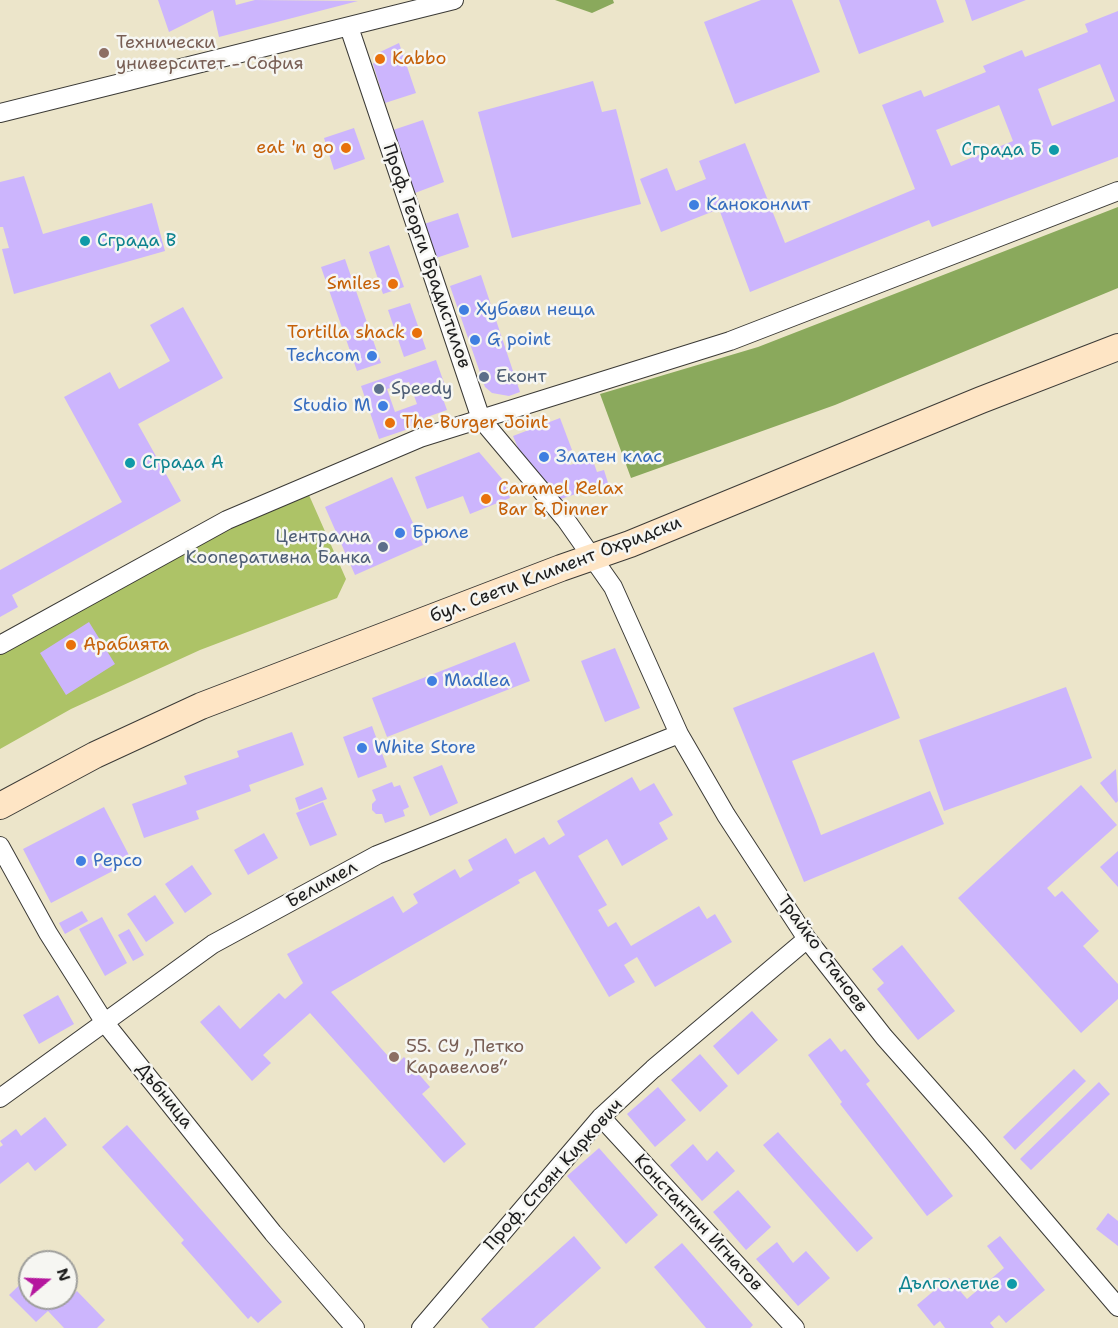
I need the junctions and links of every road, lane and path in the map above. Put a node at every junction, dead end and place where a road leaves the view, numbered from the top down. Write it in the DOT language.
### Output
graph roads {
  1 [pos="454,0"];
  2 [pos="349,27"];
  3 [pos="0,113"];
  4 [pos="1118,191"];
  5 [pos="1118,347"];
  6 [pos="481,419"];
  7 [pos="592,557"];
  8 [pos="0,645"];
  9 [pos="679,734"];
  10 [pos="0,806"];
  11 [pos="0,846"];
  12 [pos="807,939"];
  13 [pos="105,1023"];
  14 [pos="0,1098"];
  15 [pos="600,1117"];
  16 [pos="1118,1307"];
  17 [pos="355,1328"];
  18 [pos="421,1328"];
  19 [pos="795,1328"];
  1 -- 2 [label="street"];
  2 -- 3 [label="street"];
  2 -- 6 [label="street, Проф. Георги Брадистилов"];
  4 -- 6 [label="street"];
  5 -- 7 [label="main road, бул. Свети Климент Охридски"];
  6 -- 7 [label="street, Проф. Георги Брадистилов"];
  6 -- 8 [label="street"];
  7 -- 9 [label="street, Трайко Станоев"];
  7 -- 10 [label="main road, бул. Свети Климент Охридски"];
  9 -- 12 [label="street, Трайко Станоев"];
  9 -- 13 [label="street, Белимел"];
  11 -- 13 [label="street, Дъбница"];
  12 -- 15 [label="street, Проф. Стоян Киркович"];
  12 -- 16 [label="street, Трайко Станоев"];
  13 -- 14 [label="street, Белимел"];
  13 -- 17 [label="street, Дъбница"];
  15 -- 18 [label="street, Проф. Стоян Киркович"];
  15 -- 19 [label="street, Константин Игнатов"];
}
